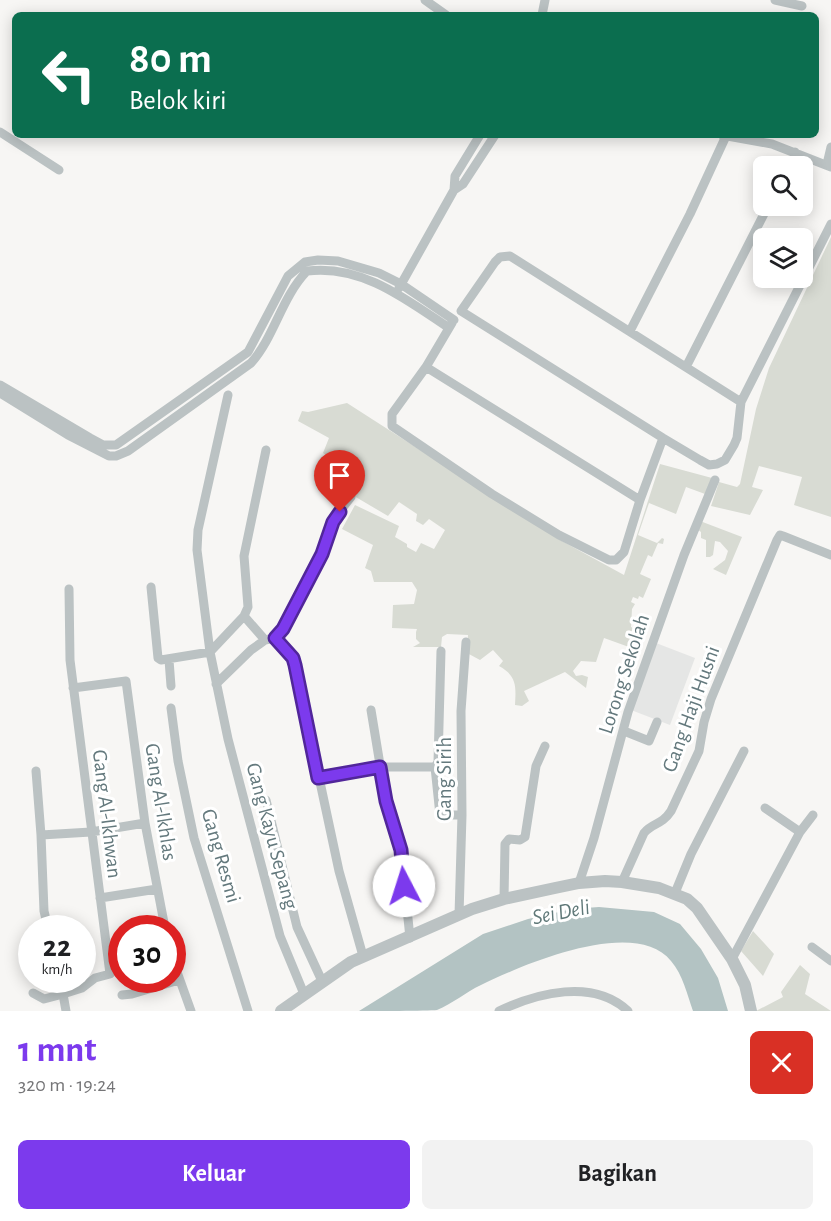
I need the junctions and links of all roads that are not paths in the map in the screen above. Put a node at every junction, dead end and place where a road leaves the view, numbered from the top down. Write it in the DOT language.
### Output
graph roads {
  1 [pos="424,0"];
  2 [pos="776,0"];
  3 [pos="802,7"];
  4 [pos="442,12"];
  5 [pos="0,132"];
  6 [pos="478,138"];
  7 [pos="493,138"];
  8 [pos="723,138"];
  9 [pos="753,138"];
  10 [pos="773,140"];
  11 [pos="831,147"];
  12 [pos="795,152"];
  13 [pos="793,156"];
  14 [pos="829,165"];
  15 [pos="59,170"];
  16 [pos="454,190"];
  17 [pos="763,216"];
  18 [pos="831,224"];
  19 [pos="318,265"];
  20 [pos="398,288"];
  21 [pos="461,311"];
  22 [pos="452,324"];
  23 [pos="630,331"];
  24 [pos="244,355"];
  25 [pos="251,363"];
  26 [pos="426,367"];
  27 [pos="686,367"];
  28 [pos="2,390"];
  29 [pos="228,395"];
  30 [pos="22,402"];
  31 [pos="741,402"];
  32 [pos="663,438"];
  33 [pos="266,450"];
  34 [pos="715,480"];
  35 [pos="351,498"];
  36 [pos="640,500"];
  37 [pos="831,555"];
  38 [pos="151,587"];
  39 [pos="69,589"];
  40 [pos="244,616"];
  41 [pos="270,639"];
  42 [pos="466,642"];
  43 [pos="210,651"];
  44 [pos="441,651"];
  45 [pos="170,660"];
  46 [pos="216,684"];
  47 [pos="171,686"];
  48 [pos="73,688"];
  49 [pos="171,708"];
  50 [pos="371,710"];
  51 [pos="657,722"];
  52 [pos="624,731"];
  53 [pos="545,746"];
  54 [pos="744,750"];
  55 [pos="435,766"];
  56 [pos="380,767"];
  57 [pos="36,771"];
  58 [pos="318,778"];
  59 [pos="266,800"];
  60 [pos="765,808"];
  61 [pos="813,814"];
  62 [pos="462,815"];
  63 [pos="144,823"];
  64 [pos="91,832"];
  65 [pos="800,832"];
  66 [pos="42,835"];
  67 [pos="622,882"];
  68 [pos="579,883"];
  69 [pos="157,889"];
  70 [pos="675,893"];
  71 [pos="100,898"];
  72 [pos="504,899"];
  73 [pos="45,915"];
  74 [pos="162,915"];
  75 [pos="459,915"];
  76 [pos="410,938"];
  77 [pos="812,947"];
  78 [pos="363,956"];
  79 [pos="732,959"];
  80 [pos="831,961"];
  81 [pos="322,981"];
  82 [pos="33,993"];
  83 [pos="135,993"];
  84 [pos="184,993"];
  85 [pos="63,994"];
  86 [pos="304,994"];
  87 [pos="122,995"];
  88 [pos="66,1011"];
  89 [pos="191,1011"];
  90 [pos="248,1011"];
  91 [pos="281,1011"];
  92 [pos="499,1011"];
  93 [pos="628,1011"];
  94 [pos="752,1011"];
  1 -- 4 [label="street"];
  2 -- 3 [label="street"];
  5 -- 15 [label="street"];
  6 -- 16 [label="street"];
  7 -- 16 [label="street"];
  8 -- 23 [label="street"];
  9 -- 10 [label="street"];
  10 -- 12 [label="street"];
  11 -- 14 [label="street"];
  12 -- 13 [label="street"];
  12 -- 14 [label="street"];
  16 -- 20 [label="street"];
  17 -- 27 [label="street"];
  18 -- 31 [label="street"];
  19 -- 20 [label="street"];
  19 -- 24 [label="street"];
  19 -- 25 [label="street"];
  20 -- 22 [label="street"];
  21 -- 22 [label="street"];
  21 -- 23 [label="street"];
  21 -- 32 [label="street"];
  22 -- 26 [label="street"];
  23 -- 27 [label="street"];
  24 -- 25 [label="street"];
  24 -- 30 [label="street"];
  25 -- 30 [label="street"];
  26 -- 36 [label="street"];
  26 -- 36 [label="street"];
  27 -- 31 [label="street"];
  28 -- 30 [label="street"];
  29 -- 43 [label="street, Gang Kayu Sepang"];
  31 -- 32 [label="street"];
  32 -- 36 [label="street"];
  33 -- 40 [label="street"];
  34 -- 52 [label="street, Lorong Sekolah"];
  35 -- 41 [label="street"];
  37 -- 67 [label="street, Gang Haji Husni"];
  38 -- 45 [label="street"];
  39 -- 48 [label="street, Gang Al-Ikhwan"];
  40 -- 41 [label="street"];
  40 -- 43 [label="street"];
  41 -- 46 [label="street"];
  41 -- 58 [label="street"];
  42 -- 62 [label="street, Gang Sirih"];
  43 -- 45 [label="street"];
  43 -- 46 [label="street, Gang Kayu Sepang"];
  44 -- 55 [label="street"];
  45 -- 47 [label="street"];
  46 -- 86 [label="street, Gang Kayu Sepang"];
  48 -- 63 [label="street, Gang Al-Ikhlas"];
  48 -- 64 [label="street, Gang Al-Ikhwan"];
  49 -- 90 [label="street, Gang Resmi"];
  50 -- 56 [label="street"];
  51 -- 52 [label="street"];
  52 -- 68 [label="street, Lorong Sekolah"];
  53 -- 72 [label="street"];
  54 -- 70 [label="street"];
  55 -- 56 [label="street"];
  55 -- 62 [label="street"];
  56 -- 58 [label="street"];
  56 -- 76 [label="street"];
  57 -- 66 [label="street"];
  58 -- 78 [label="street"];
  59 -- 81 [label="street"];
  60 -- 65 [label="street"];
  61 -- 65 [label="street"];
  62 -- 75 [label="street, Gang Sirih"];
  63 -- 64 [label="street"];
  63 -- 69 [label="street, Gang Al-Ikhlas"];
  64 -- 66 [label="street"];
  64 -- 71 [label="street, Gang Al-Ikhwan"];
  65 -- 79 [label="street"];
  66 -- 73 [label="street"];
  67 -- 68 [label="street"];
  67 -- 70 [label="street"];
  68 -- 72 [label="street"];
  69 -- 71 [label="street"];
  69 -- 74 [label="street, Gang Al-Ikhlas"];
  70 -- 79 [label="street"];
  71 -- 85 [label="street, Gang Al-Ikhwan"];
  72 -- 75 [label="street"];
  75 -- 76 [label="street"];
  76 -- 78 [label="street"];
  77 -- 80 [label="street"];
  78 -- 81 [label="street"];
  79 -- 94 [label="street"];
  81 -- 86 [label="street"];
  82 -- 85 [label="street"];
  83 -- 87 [label="street"];
  84 -- 89 [label="street"];
  85 -- 88 [label="street"];
  86 -- 91 [label="street"];
  92 -- 93 [label="street"];
}
